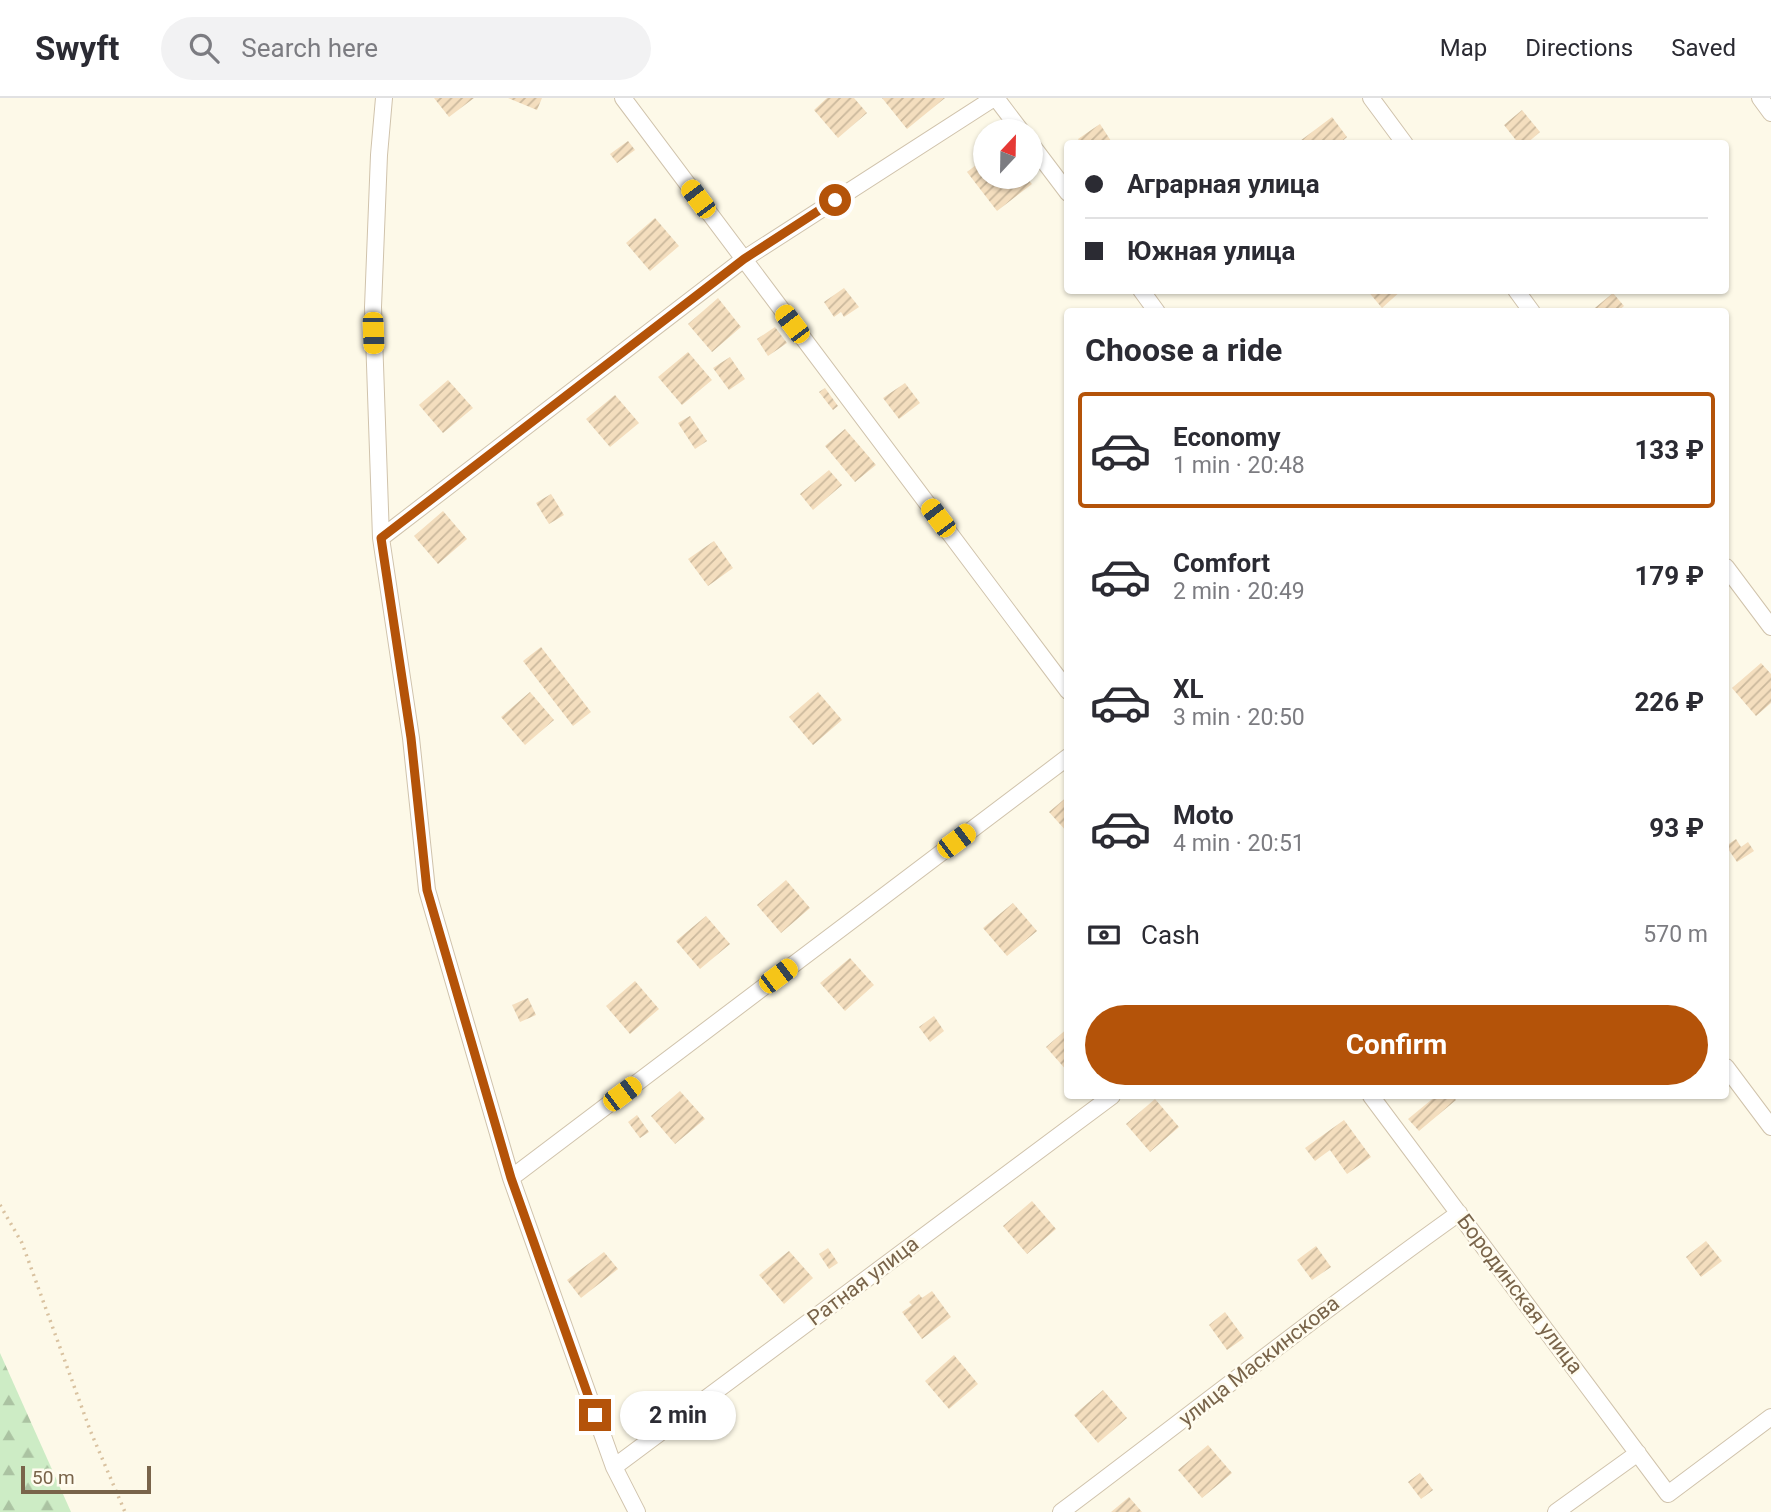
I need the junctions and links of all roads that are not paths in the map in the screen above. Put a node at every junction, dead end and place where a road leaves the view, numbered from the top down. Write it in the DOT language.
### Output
graph roads {
  1 [pos="384,98"];
  2 [pos="623,98"];
  3 [pos="995,98"];
  4 [pos="1371,98"];
  5 [pos="1760,98"];
  6 [pos="1771,113"];
  7 [pos="1012,119"];
  8 [pos="1402,140"];
  9 [pos="1043,160"];
  10 [pos="1064,188"];
  11 [pos="744,259"];
  12 [pos="381,538"];
  13 [pos="1729,571"];
  14 [pos="1771,627"];
  15 [pos="1064,686"];
  16 [pos="1064,760"];
  17 [pos="1729,1071"];
  18 [pos="1108,1099"];
  19 [pos="1373,1099"];
  20 [pos="1771,1127"];
  21 [pos="511,1178"];
  22 [pos="1459,1213"];
  23 [pos="1771,1417"];
  24 [pos="1638,1453"];
  25 [pos="614,1467"];
  26 [pos="637,1512"];
  27 [pos="1060,1512"];
  28 [pos="1556,1512"];
  1 -- 12 [label="street"];
  2 -- 11 [label="street"];
  3 -- 7 [label="street"];
  3 -- 11 [label="street"];
  4 -- 8 [label="street"];
  5 -- 6 [label="street"];
  9 -- 10 [label="street"];
  11 -- 12 [label="street"];
  11 -- 15 [label="street"];
  12 -- 21 [label="street"];
  13 -- 14 [label="street"];
  16 -- 21 [label="street"];
  17 -- 20 [label="street"];
  18 -- 25 [label="street, Ратная улица"];
  19 -- 22 [label="street, Бородинская улица"];
  21 -- 25 [label="street"];
  22 -- 24 [label="street, Бородинская улица"];
  22 -- 27 [label="street, улица Маскинскова"];
  23 -- 24 [label="street, Бородинская улица"];
  24 -- 28 [label="street"];
  25 -- 26 [label="street"];
}
